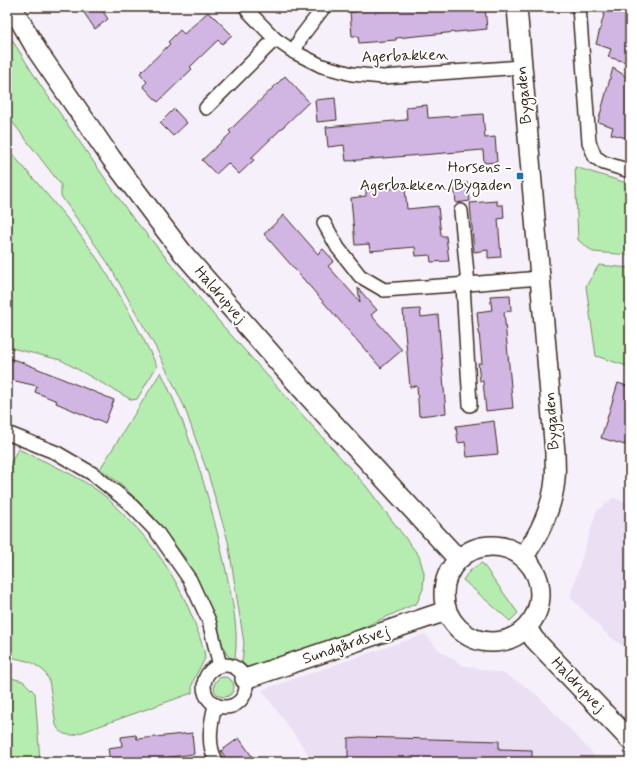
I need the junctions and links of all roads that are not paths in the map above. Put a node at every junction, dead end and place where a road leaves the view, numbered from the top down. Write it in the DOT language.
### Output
graph roads {
  1 [pos="12,7"];
  2 [pos="246,7"];
  3 [pos="324,7"];
  4 [pos="517,7"];
  5 [pos="579,7"];
  6 [pos="275,39"];
  7 [pos="294,52"];
  8 [pos="522,67"];
  9 [pos="206,108"];
  10 [pos="630,171"];
  11 [pos="461,210"];
  12 [pos="324,223"];
  13 [pos="540,278"];
  14 [pos="466,285"];
  15 [pos="470,405"];
  16 [pos="7,433"];
  17 [pos="523,557"];
  18 [pos="458,559"];
  19 [pos="446,611"];
  20 [pos="527,628"];
  21 [pos="220,666"];
  22 [pos="245,679"];
  23 [pos="215,705"];
  24 [pos="630,740"];
  25 [pos="215,761"];
  1 -- 18 [label="main road, Haldrupvej"];
  2 -- 6 [label="street, Agerbakken"];
  3 -- 7 [label="street"];
  4 -- 8 [label="main road, Bygaden"];
  5 -- 10 [label="street"];
  6 -- 7 [label="street, Agerbakken"];
  6 -- 9 [label="street"];
  7 -- 8 [label="street, Agerbakken"];
  8 -- 13 [label="main road, Bygaden"];
  11 -- 14 [label="street"];
  12 -- 14 [label="street"];
  13 -- 14 [label="street"];
  13 -- 17 [label="main road, Bygaden"];
  14 -- 15 [label="street"];
  16 -- 21 [label="street"];
  17 -- 18 [label="main road"];
  17 -- 20 [label="main road"];
  18 -- 19 [label="main road"];
  19 -- 20 [label="main road"];
  19 -- 22 [label="main road, Sundgårdsvej"];
  20 -- 24 [label="main road, Haldrupvej"];
  21 -- 22 [label="street"];
  21 -- 23 [label="street"];
  22 -- 23 [label="street"];
  23 -- 25 [label="street"];
}
